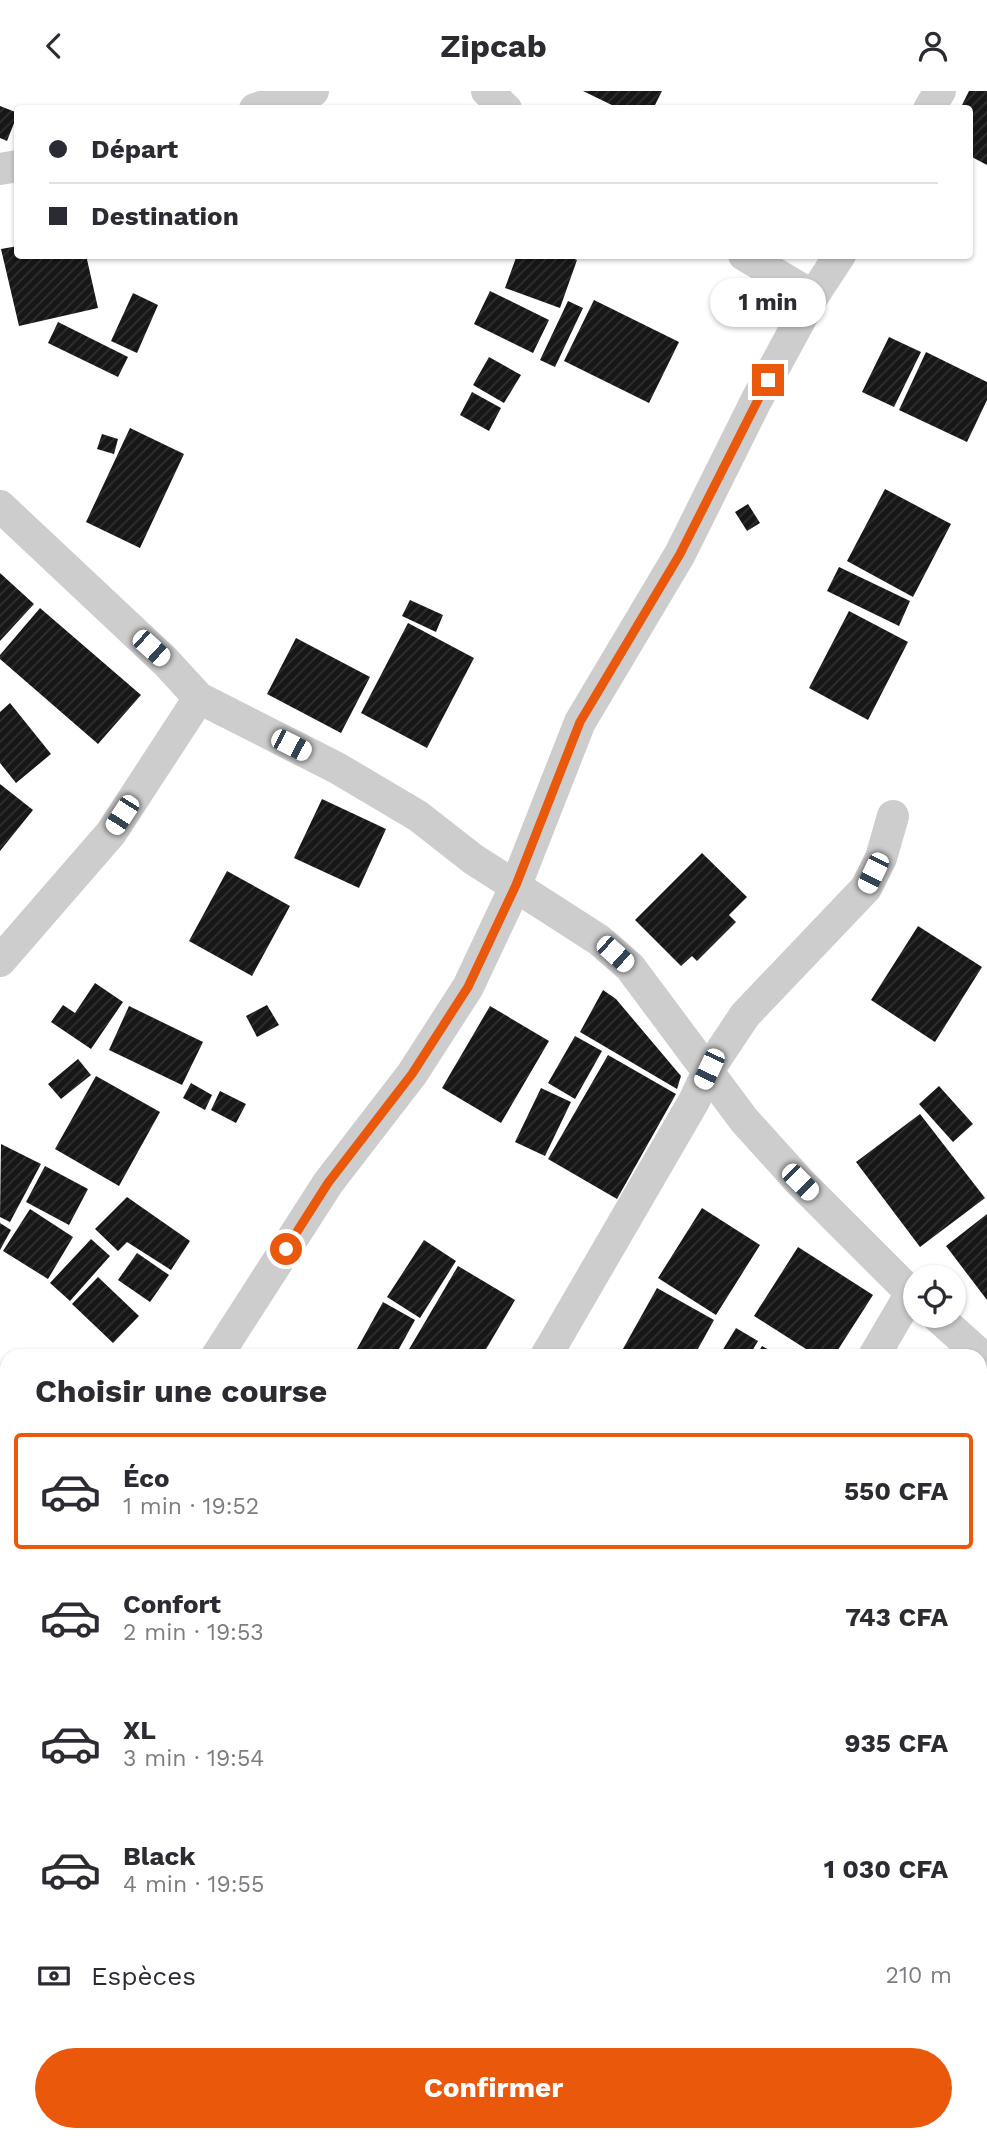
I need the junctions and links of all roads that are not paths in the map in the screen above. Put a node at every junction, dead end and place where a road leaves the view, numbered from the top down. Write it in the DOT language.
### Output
graph roads {
  1 [pos="313,91"];
  2 [pos="487,91"];
  3 [pos="268,105"];
  4 [pos="502,105"];
  5 [pos="751,259"];
  6 [pos="837,259"];
  7 [pos="813,296"];
  8 [pos="0,506"];
  9 [pos="199,698"];
  10 [pos="893,816"];
  11 [pos="516,885"];
  12 [pos="0,961"];
  13 [pos="709,1069"];
  14 [pos="903,1285"];
  15 [pos="903,1311"];
  16 [pos="950,1328"];
  17 [pos="221,1349"];
  18 [pos="550,1349"];
  19 [pos="878,1349"];
  20 [pos="974,1349"];
  1 -- 3 [label="street"];
  2 -- 4 [label="street"];
  5 -- 7 [label="street"];
  6 -- 7 [label="street"];
  7 -- 11 [label="street"];
  8 -- 9 [label="street"];
  9 -- 11 [label="street"];
  9 -- 12 [label="street"];
  10 -- 13 [label="street"];
  11 -- 13 [label="street"];
  11 -- 17 [label="street"];
  13 -- 14 [label="street"];
  13 -- 18 [label="street"];
  15 -- 19 [label="street"];
  16 -- 20 [label="street"];
}
